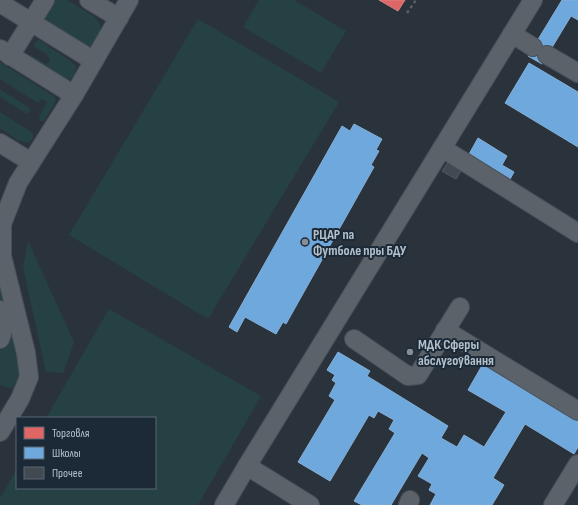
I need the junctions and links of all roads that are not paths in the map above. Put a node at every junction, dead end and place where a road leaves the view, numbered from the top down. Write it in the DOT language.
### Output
graph roads {
  1 [pos="46,0"];
  2 [pos="89,0"];
  3 [pos="129,0"];
  4 [pos="533,0"];
  5 [pos="0,3"];
  6 [pos="119,18"];
  7 [pos="32,22"];
  8 [pos="512,34"];
  9 [pos="5,53"];
  10 [pos="94,61"];
  11 [pos="578,73"];
  12 [pos="74,95"];
  13 [pos="0,143"];
  14 [pos="442,148"];
  15 [pos="31,162"];
  16 [pos="578,233"];
  17 [pos="4,279"];
  18 [pos="460,307"];
  19 [pos="0,310"];
  20 [pos="445,330"];
  21 [pos="0,338"];
  22 [pos="354,340"];
  23 [pos="578,411"];
  24 [pos="0,432"];
  25 [pos="578,464"];
  26 [pos="247,466"];
  27 [pos="224,505"];
  28 [pos="310,505"];
  29 [pos="553,505"];
  1 -- 7 [label="lane"];
  2 -- 6 [label="lane"];
  3 -- 6 [label="lane"];
  4 -- 8 [label="lane"];
  5 -- 7 [label="lane"];
  6 -- 10 [label="lane"];
  7 -- 9 [label="lane"];
  7 -- 10 [label="lane"];
  8 -- 11 [label="lane"];
  8 -- 14 [label="lane"];
  9 -- 12 [label="lane"];
  10 -- 12 [label="lane"];
  12 -- 15 [label="lane"];
  13 -- 15 [label="lane"];
  14 -- 16 [label="lane"];
  14 -- 26 [label="lane"];
  15 -- 17 [label="lane"];
  17 -- 24 [label="lane"];
  18 -- 20 [label="lane"];
  19 -- 21 [label="lane"];
  20 -- 22 [label="lane"];
  20 -- 23 [label="lane"];
  25 -- 29 [label="lane"];
  26 -- 27 [label="lane"];
  26 -- 28 [label="lane"];
}
